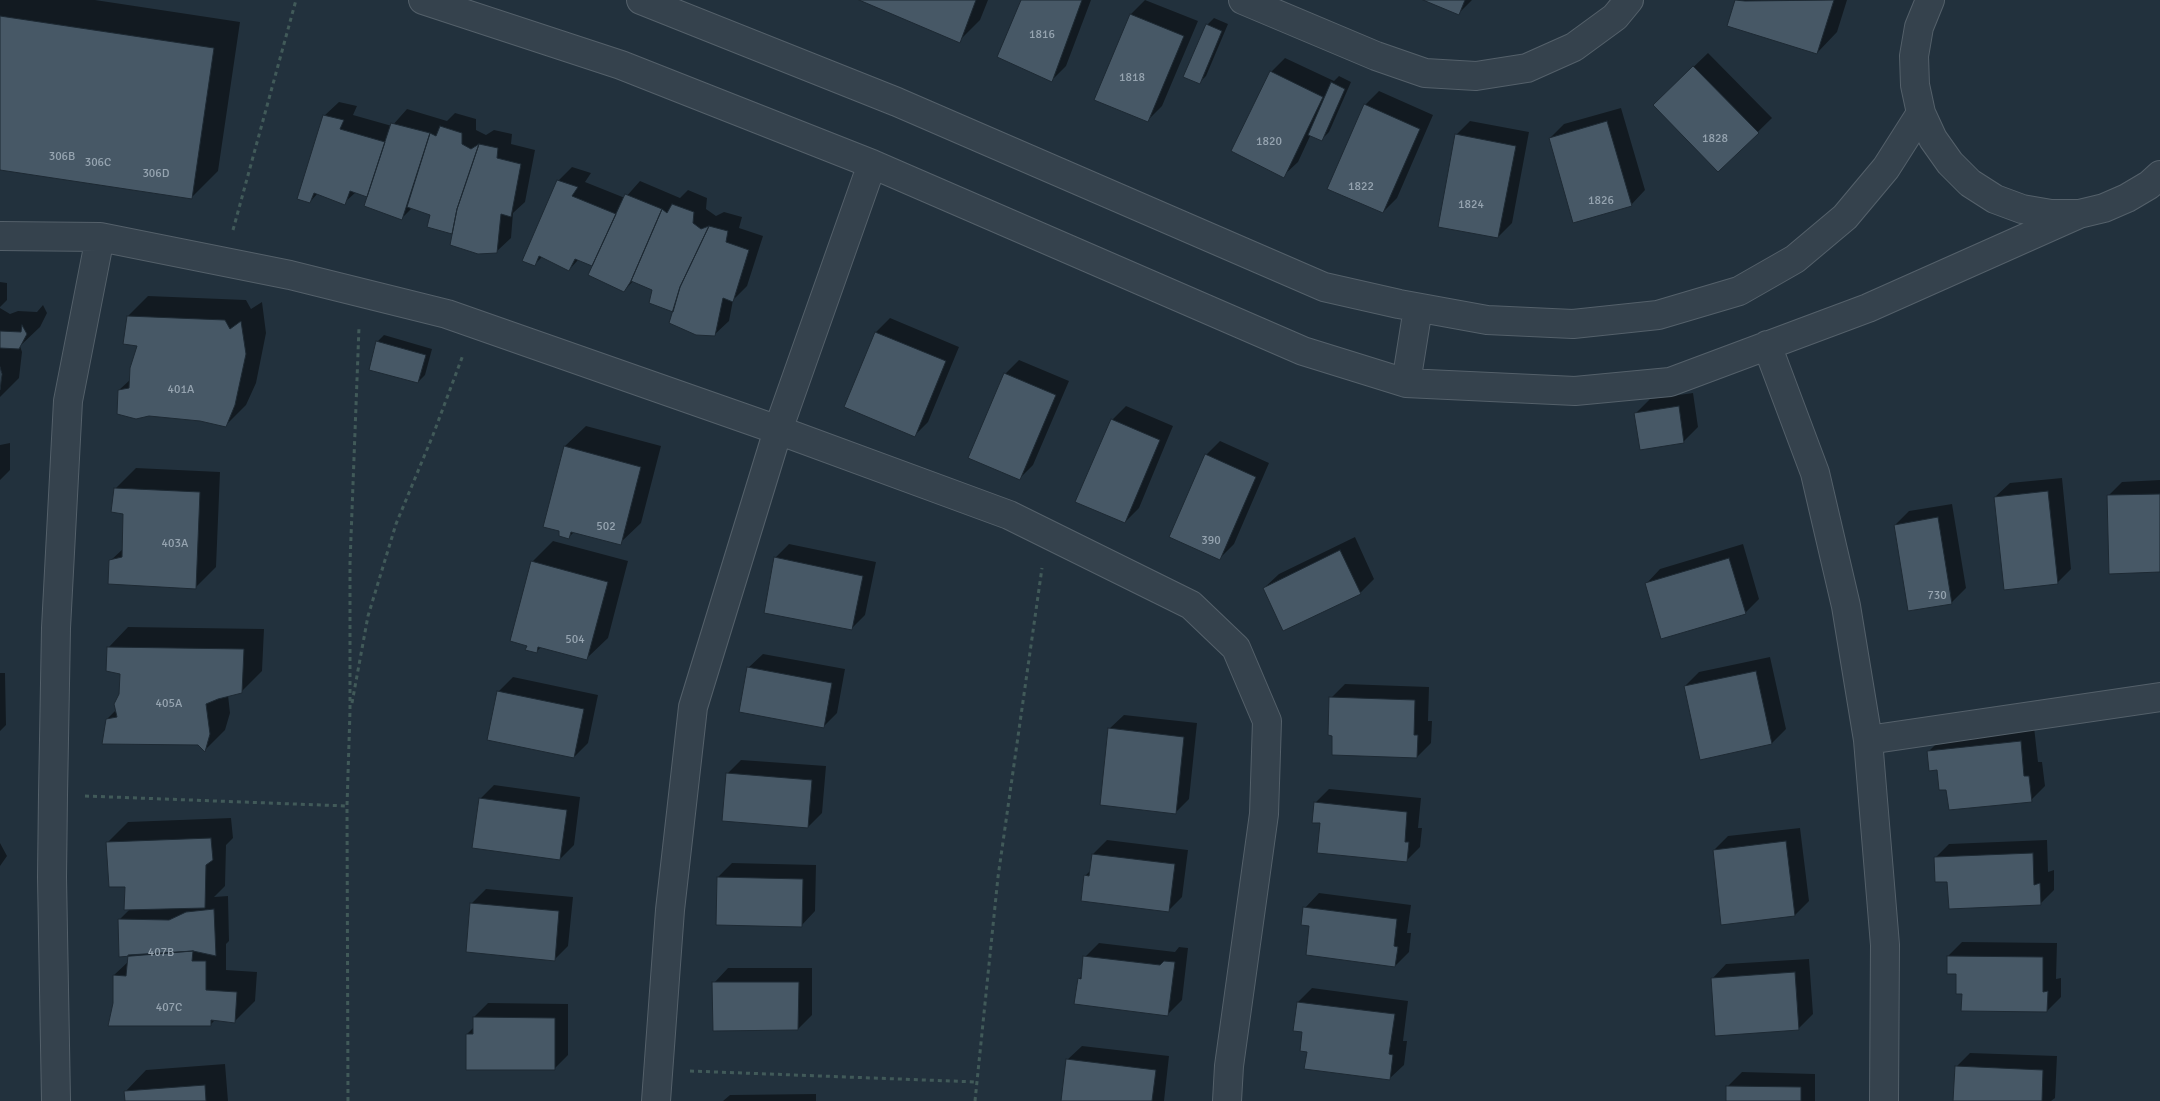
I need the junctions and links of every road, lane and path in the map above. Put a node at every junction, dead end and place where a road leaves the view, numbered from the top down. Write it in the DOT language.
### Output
graph roads {
  1 [pos="296,0"];
  2 [pos="423,0"];
  3 [pos="641,0"];
  4 [pos="1242,0"];
  5 [pos="1629,0"];
  6 [pos="1930,0"];
  7 [pos="462,6"];
  8 [pos="1921,113"];
  9 [pos="872,164"];
  10 [pos="2160,175"];
  11 [pos="2127,198"];
  12 [pos="2160,200"];
  13 [pos="2080,214"];
  14 [pos="0,236"];
  15 [pos="100,237"];
  16 [pos="224,262"];
  17 [pos="360,292"];
  18 [pos="1418,308"];
  19 [pos="474,323"];
  20 [pos="1766,345"];
  21 [pos="1406,383"];
  22 [pos="778,430"];
  23 [pos="1047,534"];
  24 [pos="2160,697"];
  25 [pos="350,711"];
  26 [pos="1868,740"];
  27 [pos="53,795"];
  28 [pos="347,806"];
  29 [pos="658,1070"];
  30 [pos="977,1082"];
  31 [pos="56,1101"];
  32 [pos="348,1101"];
  33 [pos="656,1101"];
  34 [pos="975,1101"];
  35 [pos="1227,1101"];
  36 [pos="1884,1101"];
  1 -- 16 [label="path"];
  2 -- 7 [label="street"];
  3 -- 18 [label="street"];
  4 -- 5 [label="street"];
  6 -- 8 [label="street"];
  7 -- 9 [label="street"];
  8 -- 13 [label="street"];
  8 -- 18 [label="street"];
  9 -- 21 [label="street"];
  9 -- 22 [label="street"];
  10 -- 11 [label="street"];
  11 -- 12 [label="street"];
  11 -- 13 [label="street"];
  13 -- 20 [label="street"];
  14 -- 15 [label="street"];
  15 -- 16 [label="street"];
  15 -- 27 [label="street"];
  16 -- 17 [label="street"];
  17 -- 19 [label="street"];
  17 -- 25 [label="path"];
  18 -- 21 [label="street"];
  19 -- 22 [label="street"];
  19 -- 25 [label="path"];
  20 -- 21 [label="street"];
  20 -- 26 [label="street"];
  22 -- 23 [label="street"];
  22 -- 29 [label="street"];
  23 -- 30 [label="path"];
  23 -- 35 [label="street"];
  24 -- 26 [label="street"];
  25 -- 28 [label="path"];
  26 -- 36 [label="street"];
  27 -- 28 [label="path"];
  27 -- 31 [label="street"];
  28 -- 32 [label="path"];
  29 -- 30 [label="path"];
  29 -- 33 [label="street"];
  30 -- 34 [label="path"];
}
